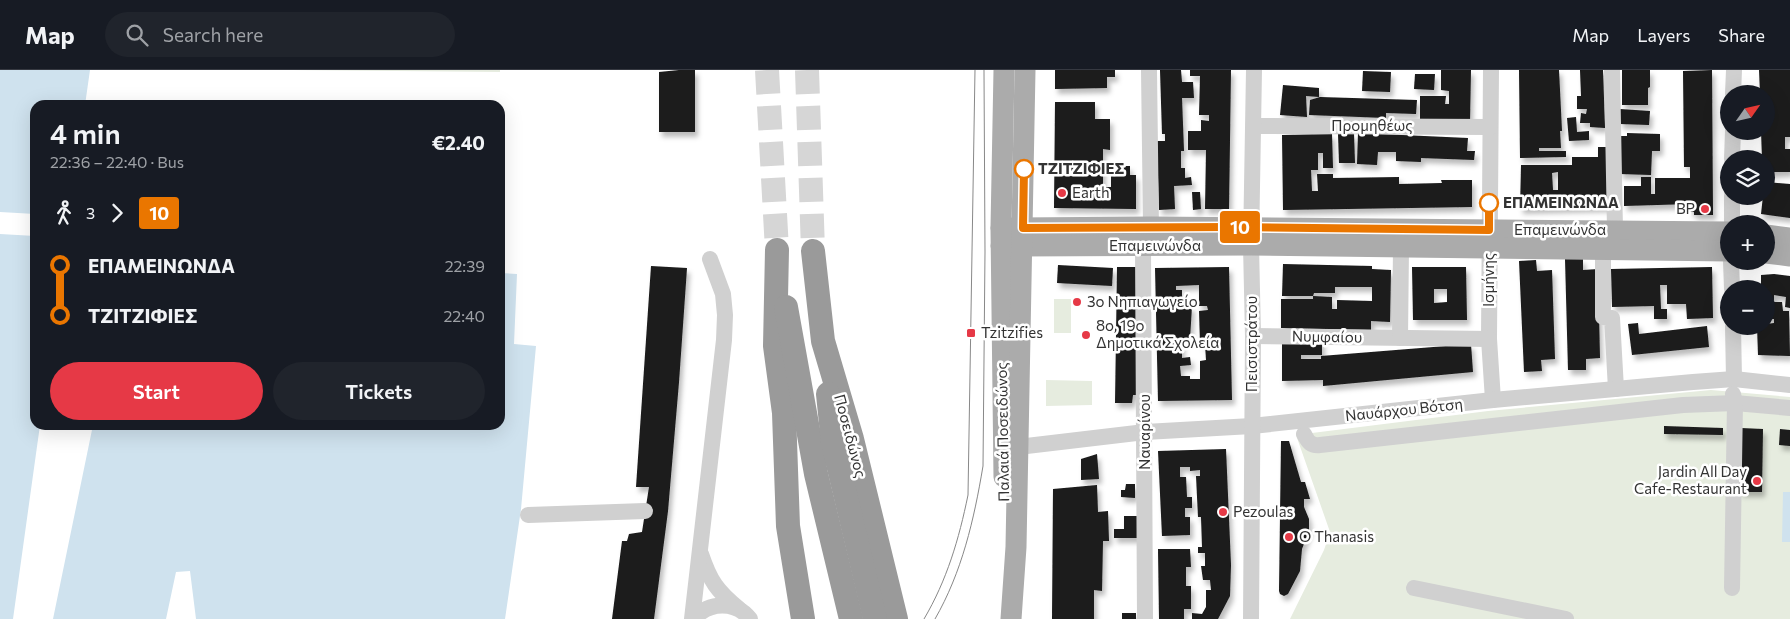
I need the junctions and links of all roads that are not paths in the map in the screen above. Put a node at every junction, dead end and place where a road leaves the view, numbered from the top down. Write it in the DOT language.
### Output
graph roads {
  1 [pos="1150,70"];
  2 [pos="1254,70"];
  3 [pos="1491,70"];
  4 [pos="1612,70"];
  5 [pos="1734,70"];
  6 [pos="1004,75"];
  7 [pos="1025,75"];
  8 [pos="1733,85"];
  9 [pos="1254,126"];
  10 [pos="1490,127"];
  11 [pos="1615,230"];
  12 [pos="1720,232"];
  13 [pos="1147,236"];
  14 [pos="1251,236"];
  15 [pos="1775,236"];
  16 [pos="1001,237"];
  17 [pos="1022,237"];
  18 [pos="1790,238"];
  19 [pos="1489,240"];
  20 [pos="1401,248"];
  21 [pos="1603,249"];
  22 [pos="813,251"];
  23 [pos="1720,251"];
  24 [pos="1775,254"];
  25 [pos="1790,256"];
  26 [pos="710,259"];
  27 [pos="1733,335"];
  28 [pos="1253,336"];
  29 [pos="1400,338"];
  30 [pos="1489,339"];
  31 [pos="823,341"];
  32 [pos="1790,385"];
  33 [pos="1616,389"];
  34 [pos="1733,391"];
  35 [pos="1493,400"];
  36 [pos="1790,408"];
  37 [pos="784,413"];
  38 [pos="1252,426"];
  39 [pos="1145,432"];
  40 [pos="1304,434"];
  41 [pos="1018,447"];
  42 [pos="645,511"];
  43 [pos="528,515"];
  44 [pos="700,549"];
  45 [pos="1414,588"];
  46 [pos="1732,588"];
  47 [pos="744,614"];
  48 [pos="693,619"];
  49 [pos="803,619"];
  50 [pos="819,619"];
  51 [pos="851,619"];
  52 [pos="875,619"];
  53 [pos="896,619"];
  54 [pos="1001,619"];
  55 [pos="1011,619"];
  56 [pos="1145,619"];
  57 [pos="1251,619"];
  58 [pos="1566,619"];
  1 -- 13 [label="street, Ναυαρίνου"];
  2 -- 9 [label="street, Πεισιστράτου"];
  3 -- 10 [label="street, Ισμήνης"];
  4 -- 11 [label="street"];
  5 -- 8 [label="street"];
  6 -- 7 [label="main road"];
  6 -- 16 [label="main road"];
  7 -- 17 [label="main road"];
  9 -- 10 [label="street, Προμηθέως"];
  9 -- 14 [label="street, Πεισιστράτου"];
  10 -- 19 [label="street, Ισμήνης"];
  11 -- 12 [label="main road, Επαμεινώνδα"];
  11 -- 19 [label="main road, Επαμεινώνδα"];
  13 -- 14 [label="main road, Επαμεινώνδα"];
  13 -- 17 [label="main road, Επαμεινώνδα"];
  13 -- 39 [label="street, Ναυαρίνου"];
  14 -- 19 [label="main road, Επαμεινώνδα"];
  14 -- 20 [label="main road, Επαμεινώνδα"];
  14 -- 28 [label="street, Πεισιστράτου"];
  15 -- 18 [label="main road"];
  16 -- 17 [label="main road, Επαμεινώνδα"];
  16 -- 54 [label="main road, Παλαιά Ποσειδώνος"];
  17 -- 41 [label="main road"];
  19 -- 20 [label="main road, Επαμεινώνδα"];
  19 -- 21 [label="main road, Επαμεινώνδα"];
  19 -- 30 [label="street, Ισμήνης"];
  20 -- 29 [label="street"];
  21 -- 23 [label="main road, Επαμεινώνδα"];
  21 -- 33 [label="street"];
  22 -- 31 [label="highway, Ποσειδώνος"];
  24 -- 25 [label="main road"];
  26 -- 44 [label="street"];
  27 -- 34 [label="street"];
  28 -- 29 [label="street, Νυμφαίου"];
  28 -- 38 [label="street, Πεισιστράτου"];
  29 -- 30 [label="street, Νυμφαίου"];
  30 -- 35 [label="street, Ισμήνης"];
  31 -- 52 [label="highway"];
  31 -- 53 [label="highway, Ποσειδώνος"];
  32 -- 34 [label="street, Ναυάρχου Βότση"];
  33 -- 34 [label="street, Ναυάρχου Βότση"];
  33 -- 35 [label="street, Ναυάρχου Βότση"];
  34 -- 36 [label="street"];
  34 -- 40 [label="street"];
  34 -- 46 [label="street"];
  35 -- 38 [label="street, Ναυάρχου Βότση"];
  37 -- 49 [label="highway"];
  37 -- 50 [label="highway"];
  37 -- 51 [label="highway"];
  38 -- 39 [label="street, Ναυάρχου Βότση"];
  38 -- 57 [label="street, Πεισιστράτου"];
  39 -- 41 [label="street, Ναυάρχου Βότση"];
  39 -- 56 [label="street, Ναυαρίνου"];
  41 -- 55 [label="main road, Παλαιά Ποσειδώνος"];
  42 -- 43 [label="street"];
  44 -- 47 [label="street"];
  44 -- 48 [label="street"];
  45 -- 58 [label="street"];
  47 -- 48 [label="street"];
}
